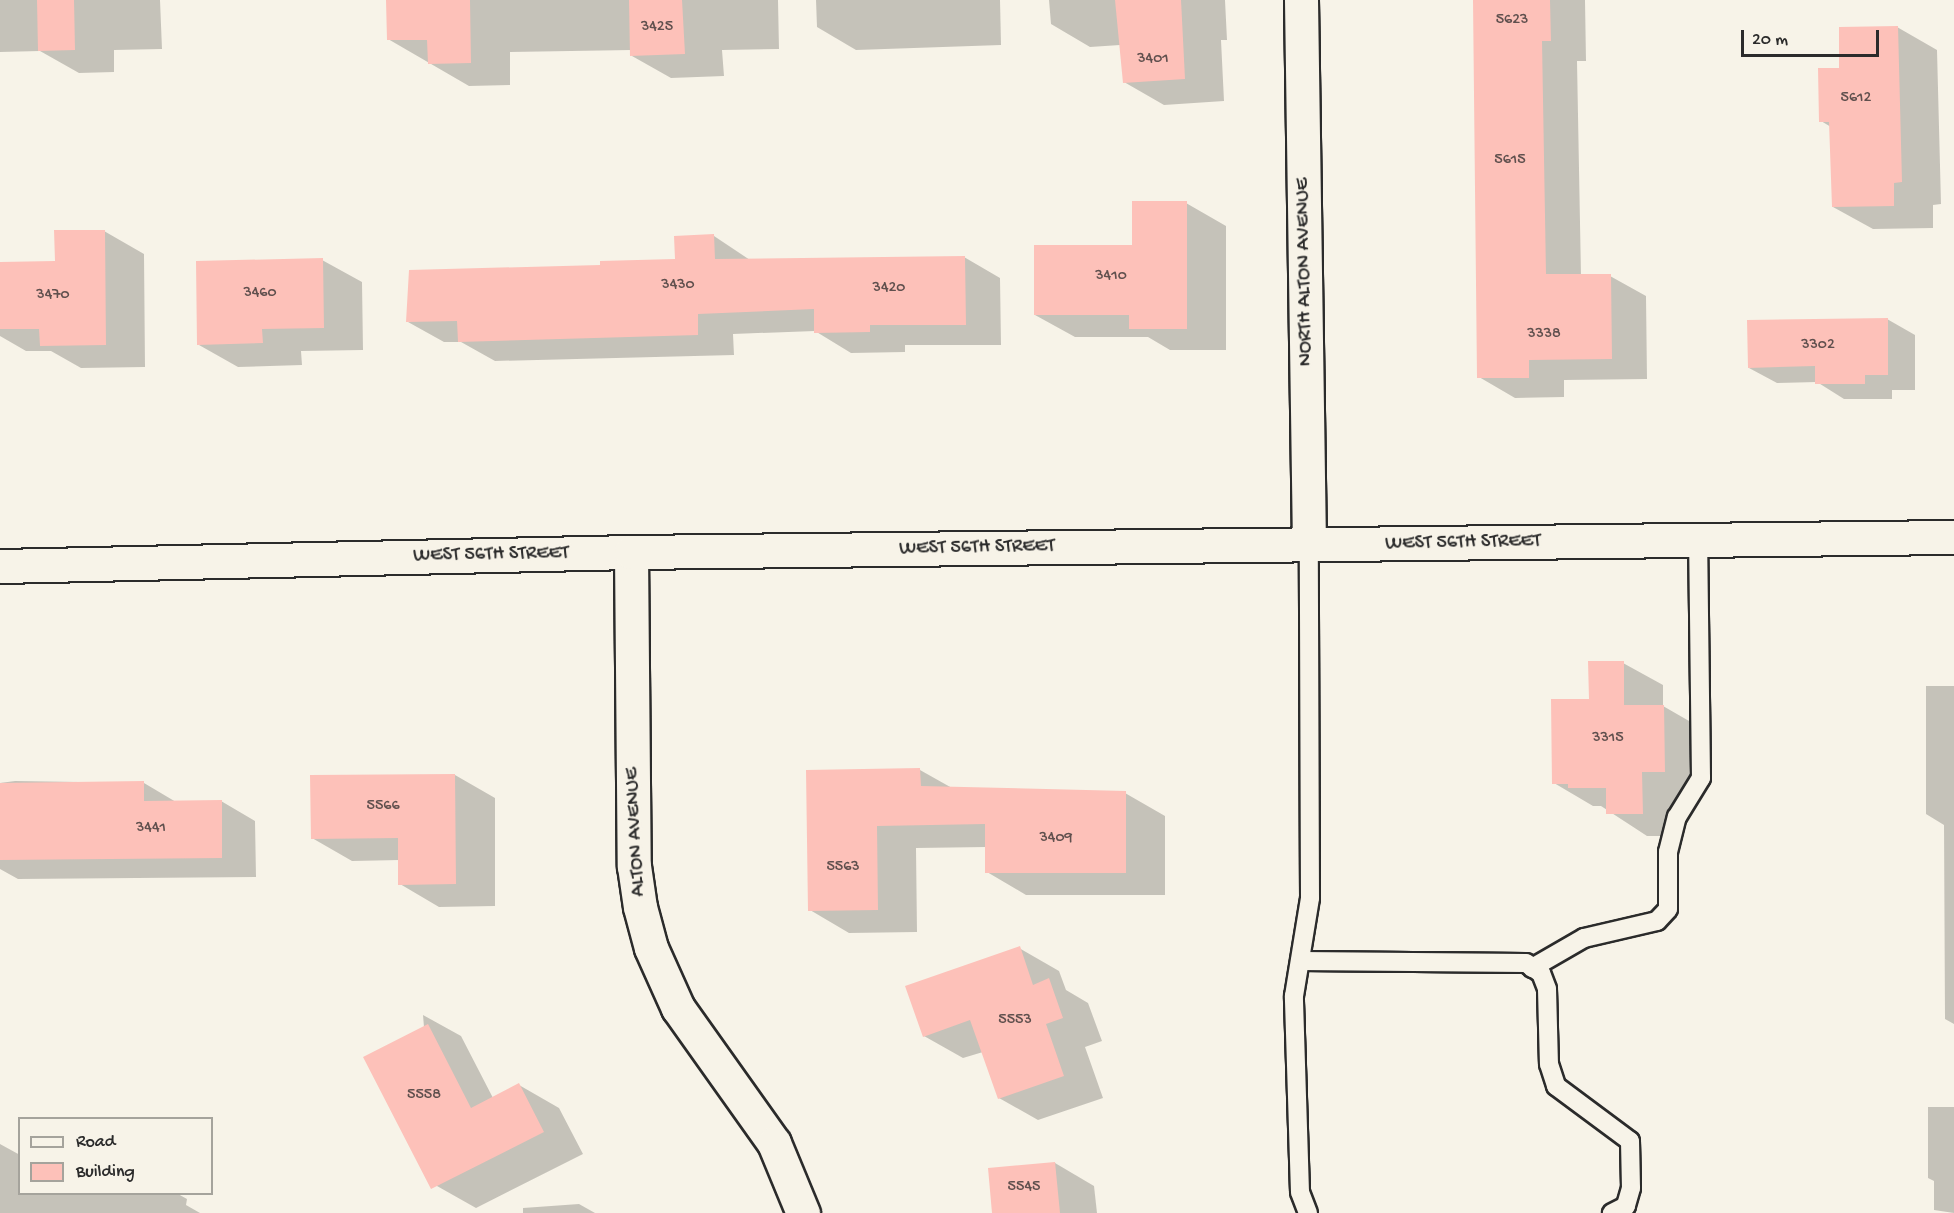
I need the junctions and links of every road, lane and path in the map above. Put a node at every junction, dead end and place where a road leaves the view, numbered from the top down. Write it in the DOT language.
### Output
graph roads {
  1 [pos="1301,0"];
  2 [pos="1954,537"];
  3 [pos="1698,540"];
  4 [pos="1309,545"];
  5 [pos="631,552"];
  6 [pos="0,566"];
  7 [pos="1300,961"];
  8 [pos="1532,968"];
  9 [pos="803,1213"];
  10 [pos="1308,1213"];
  11 [pos="1612,1213"];
  1 -- 4 [label="main road, NORTH ALTON AVENUE"];
  2 -- 3 [label="main road, WEST 56TH STREET"];
  3 -- 4 [label="main road, WEST 56TH STREET"];
  3 -- 8 [label="lane"];
  4 -- 5 [label="main road, WEST 56TH STREET"];
  4 -- 7 [label="lane"];
  5 -- 6 [label="main road, WEST 56TH STREET"];
  5 -- 9 [label="main road, ALTON AVENUE"];
  7 -- 8 [label="lane"];
  7 -- 10 [label="lane"];
  8 -- 11 [label="lane"];
}
